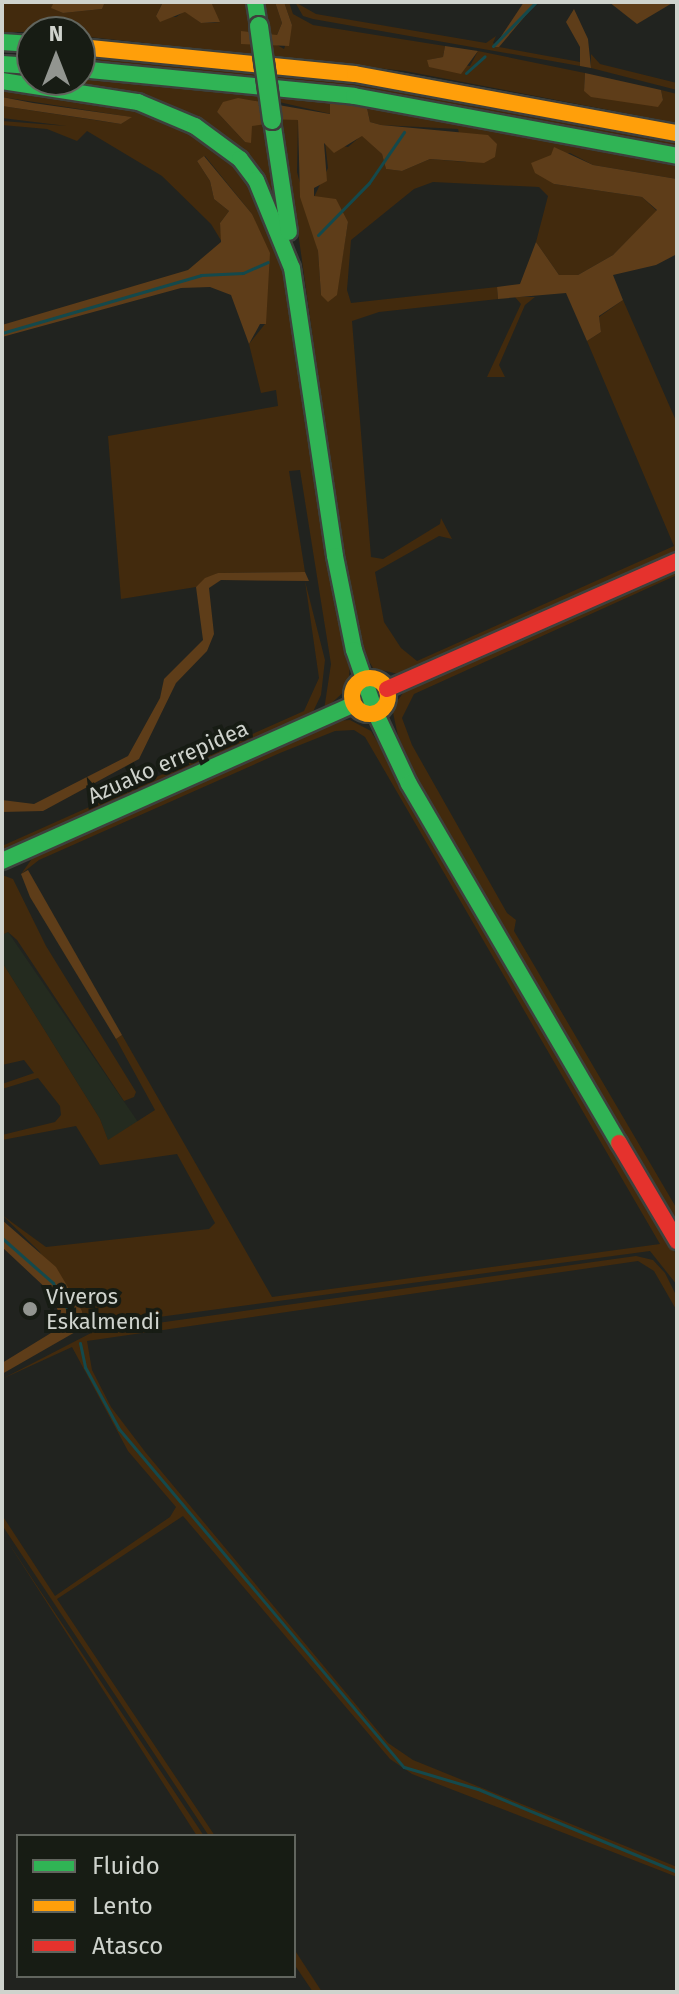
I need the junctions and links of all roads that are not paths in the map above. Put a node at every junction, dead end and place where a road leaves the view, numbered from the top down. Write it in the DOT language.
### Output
graph roads {
  1 [pos="255,2"];
  2 [pos="96,49"];
  3 [pos="96,71"];
  4 [pos="2,81"];
  5 [pos="677,133"];
  6 [pos="677,156"];
  7 [pos="292,268"];
  8 [pos="677,561"];
  9 [pos="363,679"];
  10 [pos="387,689"];
  11 [pos="353,705"];
  12 [pos="376,714"];
  13 [pos="2,861"];
  14 [pos="677,1241"];
  1 -- 7 [label="main road, bridge"];
  2 -- 5 [label="main road"];
  3 -- 6 [label="main road"];
  4 -- 7 [label="main road"];
  7 -- 9 [label="main road"];
  8 -- 10 [label="main road"];
  9 -- 10 [label="main road"];
  9 -- 11 [label="main road"];
  9 -- 12 [label="main road"];
  10 -- 12 [label="main road"];
  11 -- 12 [label="main road"];
  11 -- 13 [label="main road, Azuako errepidea"];
  12 -- 14 [label="main road"];
}
